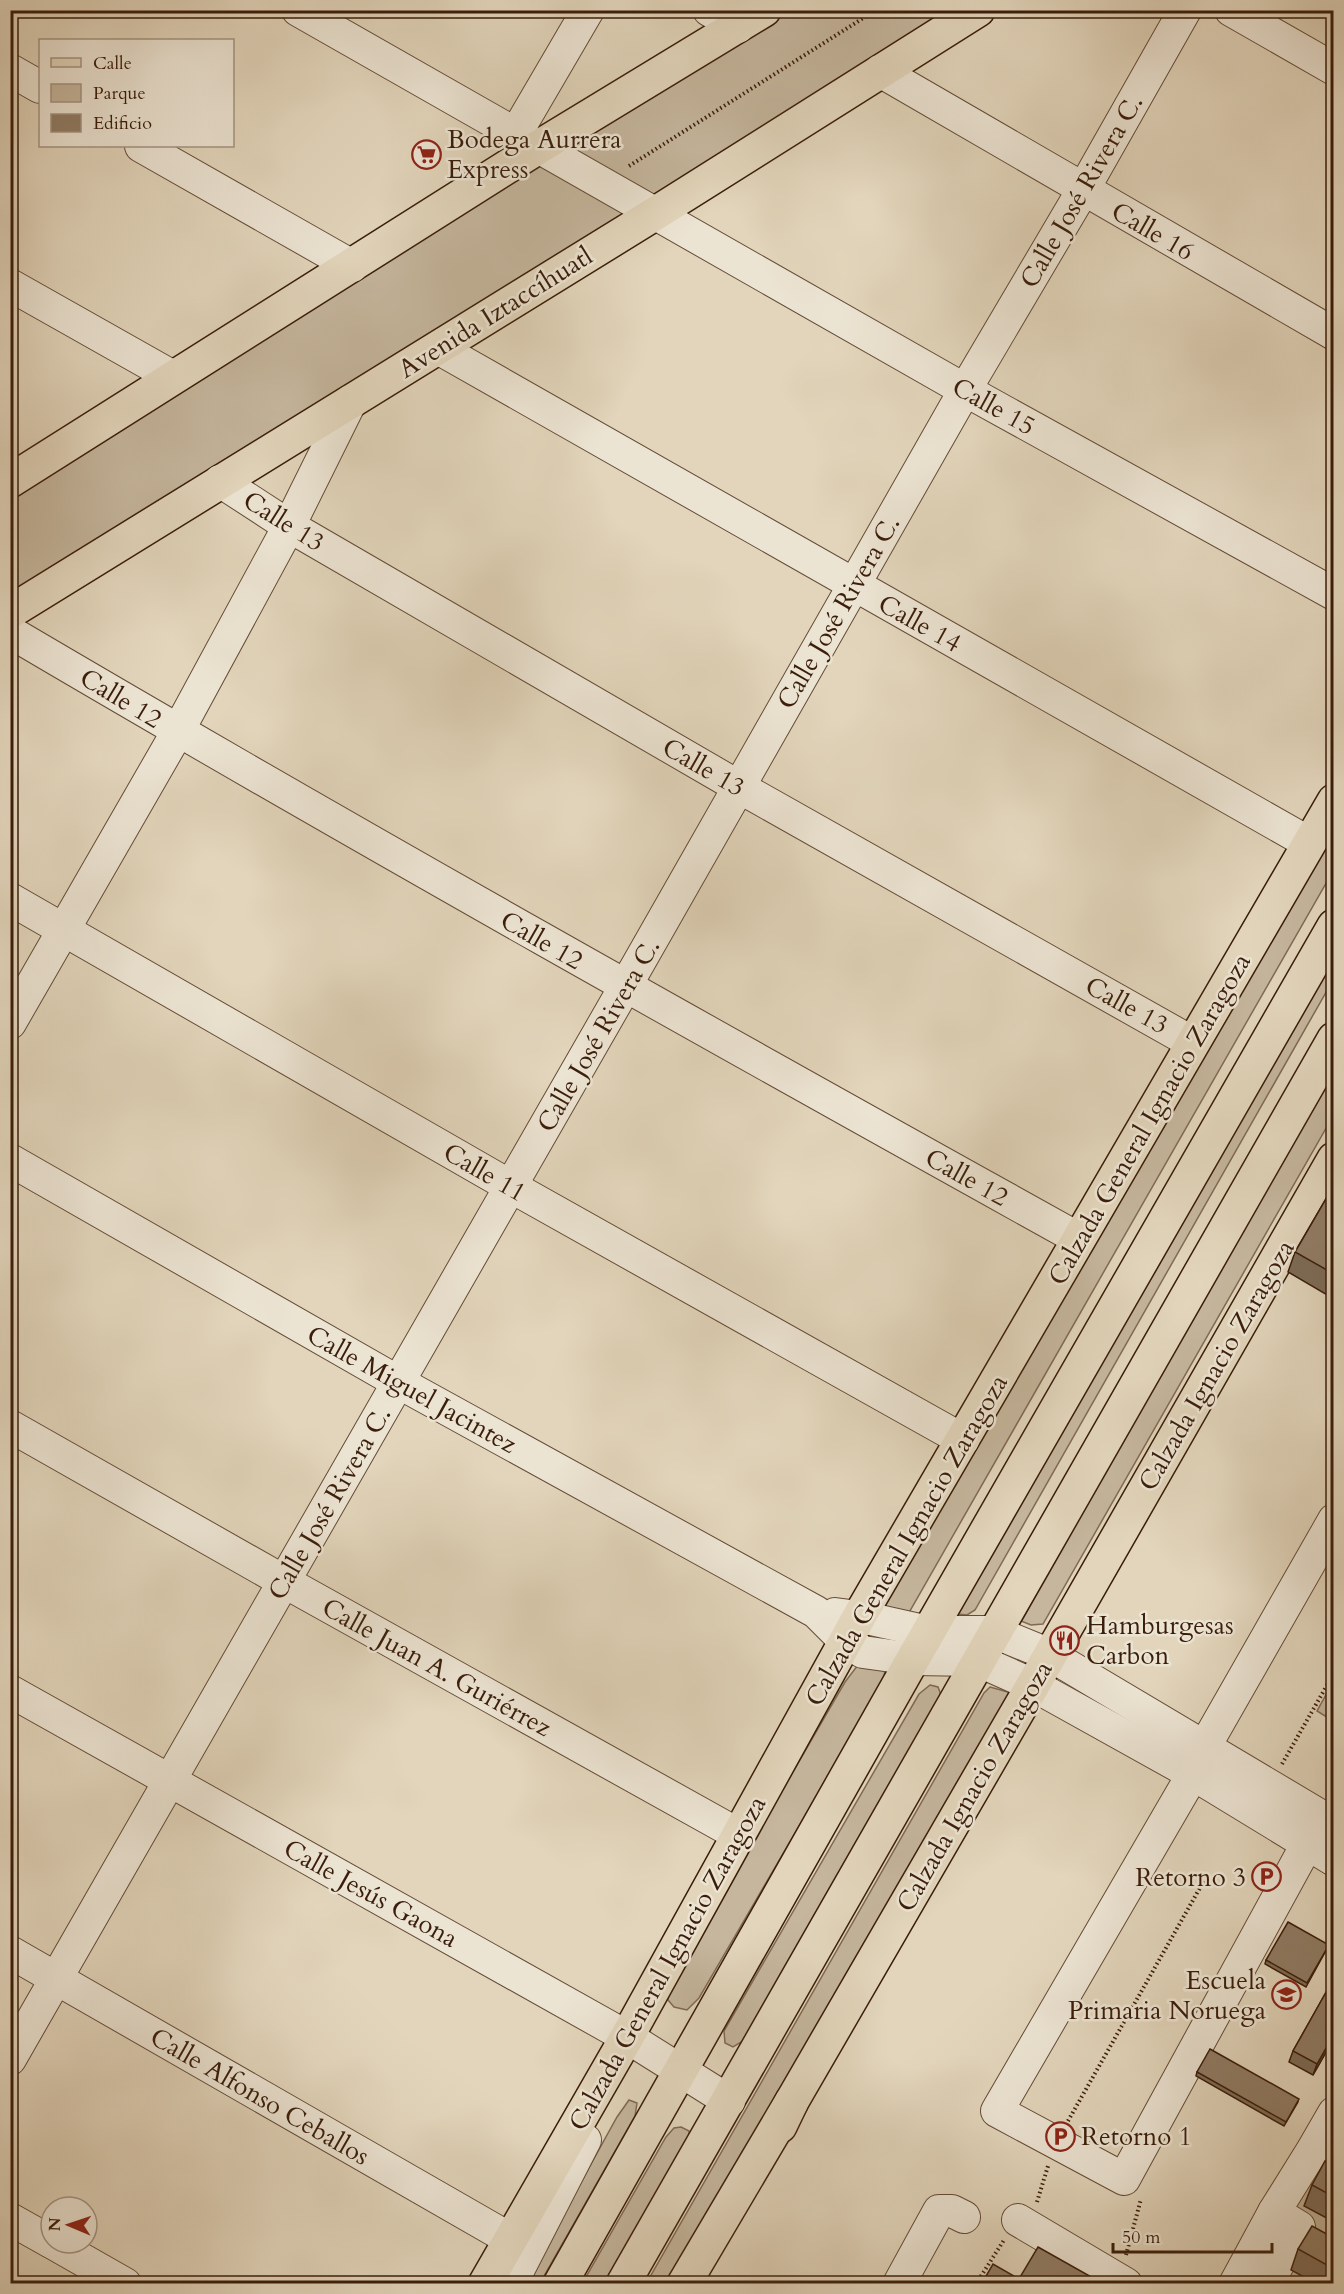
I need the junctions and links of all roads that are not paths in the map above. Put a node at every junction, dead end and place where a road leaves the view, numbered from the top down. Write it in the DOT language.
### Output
graph roads {
  1 [pos="298,10"];
  2 [pos="588,10"];
  3 [pos="709,10"];
  4 [pos="978,10"];
  5 [pos="1185,10"];
  6 [pos="1231,10"];
  7 [pos="751,19"];
  8 [pos="1334,69"];
  9 [pos="10,70"];
  10 [pos="880,71"];
  11 [pos="39,86"];
  12 [pos="526,142"];
  13 [pos="143,147"];
  14 [pos="1083,190"];
  15 [pos="656,213"];
  16 [pos="352,266"];
  17 [pos="10,285"];
  18 [pos="1334,334"];
  19 [pos="438,348"];
  20 [pos="173,376"];
  21 [pos="965,390"];
  22 [pos="351,400"];
  23 [pos="10,481"];
  24 [pos="220,481"];
  25 [pos="289,526"];
  26 [pos="853,586"];
  27 [pos="1334,594"];
  28 [pos="10,612"];
  29 [pos="10,632"];
  30 [pos="178,731"];
  31 [pos="739,787"];
  32 [pos="1334,801"];
  33 [pos="1309,843"];
  34 [pos="10,899"];
  35 [pos="1334,926"];
  36 [pos="64,931"];
  37 [pos="626,987"];
  38 [pos="10,1023"];
  39 [pos="1334,1039"];
  40 [pos="1193,1043"];
  41 [pos="1334,1159"];
  42 [pos="10,1160"];
  43 [pos="510,1186"];
  44 [pos="1079,1239"];
  45 [pos="398,1382"];
  46 [pos="10,1426"];
  47 [pos="963,1440"];
  48 [pos="1334,1520"];
  49 [pos="285,1582"];
  50 [pos="852,1629"];
  51 [pos="994,1632"];
  52 [pos="921,1645"];
  53 [pos="1050,1655"];
  54 [pos="977,1660"];
  55 [pos="1033,1685"];
  56 [pos="10,1691"];
  57 [pos="1205,1746"];
  58 [pos="1193,1774"];
  59 [pos="169,1780"];
  60 [pos="1328,1821"];
  61 [pos="739,1835"];
  62 [pos="1306,1844"];
  63 [pos="1334,1860"];
  64 [pos="10,1952"];
  65 [pos="57,1979"];
  66 [pos="627,2037"];
  67 [pos="10,2059"];
  68 [pos="680,2071"];
  69 [pos="729,2101"];
  70 [pos="792,2101"];
  71 [pos="1334,2113"];
  72 [pos="1274,2212"];
  73 [pos="964,2217"];
  74 [pos="10,2219"];
  75 [pos="1018,2220"];
  76 [pos="39,2235"];
  77 [pos="510,2239"];
  78 [pos="75,2255"];
  79 [pos="1121,2281"];
  80 [pos="125,2283"];
  81 [pos="485,2283"];
  82 [pos="511,2283"];
  83 [pos="560,2283"];
  84 [pos="623,2283"];
  85 [pos="684,2283"];
  86 [pos="702,2283"];
  87 [pos="899,2283"];
  88 [pos="1235,2283"];
  89 [pos="1267,2283"];
  1 -- 12 [label="street, Calle 15"];
  2 -- 12 [label="street"];
  3 -- 7 [label="street"];
  4 -- 10 [label="main road, Avenida Iztaccíhuatl"];
  5 -- 14 [label="street, Calle José Rivera C."];
  6 -- 8 [label="street"];
  7 -- 12 [label="main road"];
  9 -- 11 [label="street"];
  10 -- 14 [label="street, Calle 16"];
  10 -- 15 [label="main road, Avenida Iztaccíhuatl"];
  12 -- 15 [label="street, Calle 15"];
  12 -- 16 [label="main road"];
  13 -- 16 [label="street"];
  14 -- 18 [label="street, Calle 16"];
  14 -- 21 [label="street, Calle José Rivera C."];
  15 -- 19 [label="main road, Avenida Iztaccíhuatl"];
  15 -- 21 [label="street, Calle 15"];
  16 -- 20 [label="main road"];
  17 -- 20 [label="street"];
  19 -- 22 [label="main road, Avenida Iztaccíhuatl"];
  19 -- 26 [label="street, Calle 14"];
  20 -- 23 [label="main road"];
  21 -- 26 [label="street, Calle José Rivera C."];
  21 -- 27 [label="street, Calle 15"];
  22 -- 24 [label="main road, Avenida Iztaccíhuatl"];
  22 -- 25 [label="street"];
  24 -- 25 [label="street, Calle 13"];
  24 -- 28 [label="main road, Avenida Iztaccíhuatl"];
  25 -- 30 [label="street"];
  25 -- 31 [label="street, Calle 13"];
  26 -- 31 [label="street, Calle José Rivera C."];
  26 -- 33 [label="street, Calle 14"];
  29 -- 30 [label="street, Calle 12"];
  30 -- 36 [label="street"];
  30 -- 37 [label="street, Calle 12"];
  31 -- 37 [label="street, Calle José Rivera C."];
  31 -- 40 [label="street, Calle 13"];
  32 -- 33 [label="main road, Calzada General Ignacio Zaragoza"];
  33 -- 40 [label="main road, Calzada General Ignacio Zaragoza"];
  34 -- 36 [label="street, Calle 11"];
  35 -- 52 [label="main road"];
  36 -- 38 [label="street"];
  36 -- 43 [label="street, Calle 11"];
  37 -- 43 [label="street, Calle José Rivera C."];
  37 -- 44 [label="street, Calle 12"];
  39 -- 51 [label="main road"];
  40 -- 44 [label="main road, Calzada General Ignacio Zaragoza"];
  41 -- 53 [label="main road, Calzada Ignacio Zaragoza"];
  42 -- 45 [label="street, Calle Miguel Jacintez"];
  43 -- 45 [label="street, Calle José Rivera C."];
  43 -- 47 [label="street, Calle 11"];
  44 -- 47 [label="main road, Calzada General Ignacio Zaragoza"];
  45 -- 49 [label="street, Calle José Rivera C."];
  45 -- 50 [label="street, Calle Miguel Jacintez"];
  46 -- 49 [label="street, Calle Juan A. Guriérrez"];
  47 -- 50 [label="main road, Calzada General Ignacio Zaragoza"];
  48 -- 57 [label="street"];
  49 -- 59 [label="street, Calle José Rivera C."];
  49 -- 61 [label="street, Calle Juan A. Guriérrez"];
  50 -- 52 [label="street, Calle Miguel Jacintez"];
  50 -- 61 [label="main road, Calzada General Ignacio Zaragoza"];
  51 -- 52 [label="street, Calle Miguel Jacintez"];
  51 -- 53 [label="street"];
  51 -- 54 [label="main road"];
  52 -- 54 [label="street, Calle Miguel Jacintez"];
  52 -- 68 [label="main road"];
  53 -- 55 [label="main road, Calzada Ignacio Zaragoza"];
  53 -- 57 [label="street"];
  54 -- 55 [label="street"];
  54 -- 69 [label="main road"];
  55 -- 58 [label="street"];
  55 -- 70 [label="main road, Calzada Ignacio Zaragoza"];
  56 -- 59 [label="street, Calle Jesús Gaona"];
  57 -- 60 [label="street"];
  58 -- 62 [label="street"];
  58 -- 62 [label="street"];
  59 -- 65 [label="street, Calle José Rivera C."];
  59 -- 66 [label="street, Calle Jesús Gaona"];
  60 -- 62 [label="street"];
  61 -- 66 [label="main road, Calzada General Ignacio Zaragoza"];
  62 -- 63 [label="street"];
  64 -- 65 [label="street, Calle Alfonso Ceballos"];
  65 -- 67 [label="street, Calle José Rivera C."];
  65 -- 77 [label="street, Calle Alfonso Ceballos"];
  66 -- 68 [label="street, Calle Jesús Gaona"];
  66 -- 77 [label="main road, Calzada General Ignacio Zaragoza"];
  66 -- 82 [label="street"];
  68 -- 69 [label="street, Calle Jesús Gaona"];
  68 -- 83 [label="main road"];
  69 -- 84 [label="main road"];
  70 -- 85 [label="main road"];
  70 -- 86 [label="main road"];
  71 -- 72 [label="street"];
  72 -- 88 [label="street"];
  72 -- 89 [label="street"];
  73 -- 87 [label="street"];
  74 -- 76 [label="street"];
  75 -- 79 [label="street"];
  77 -- 81 [label="main road, Calzada General Ignacio Zaragoza"];
  78 -- 80 [label="street"];
}
